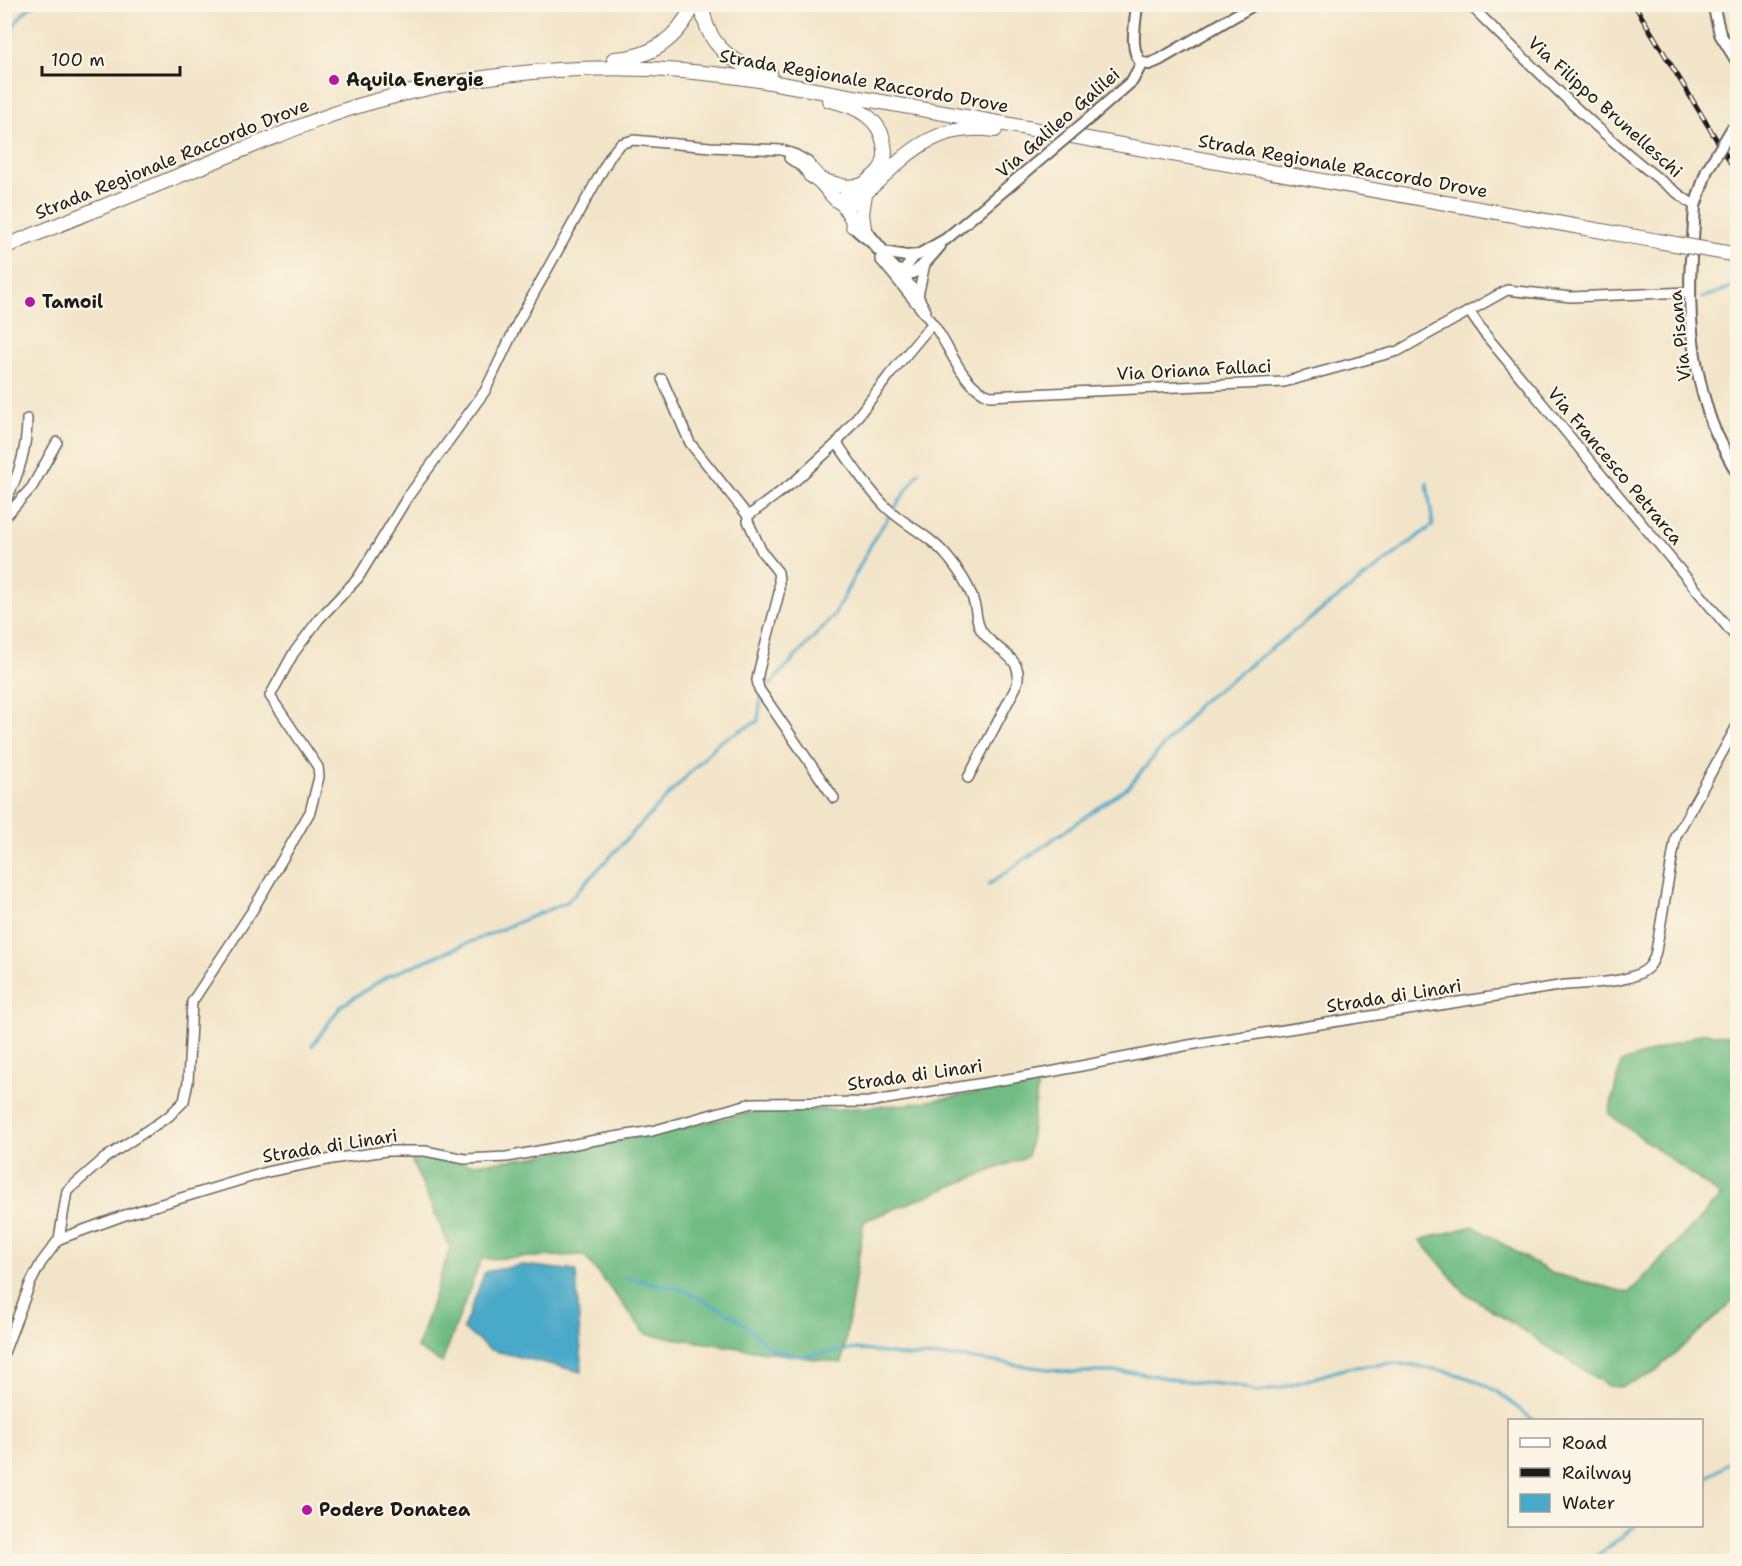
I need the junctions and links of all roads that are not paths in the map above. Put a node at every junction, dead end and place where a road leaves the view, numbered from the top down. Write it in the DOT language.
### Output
graph roads {
  1 [pos="694,4"];
  2 [pos="702,4"];
  3 [pos="1137,4"];
  4 [pos="1255,4"];
  5 [pos="1469,4"];
  6 [pos="1713,4"];
  7 [pos="1142,63"];
  8 [pos="1737,63"];
  9 [pos="674,69"];
  10 [pos="520,72"];
  11 [pos="947,112"];
  12 [pos="1735,124"];
  13 [pos="1118,143"];
  14 [pos="770,150"];
  15 [pos="810,176"];
  16 [pos="824,180"];
  17 [pos="862,190"];
  18 [pos="843,204"];
  19 [pos="1695,206"];
  20 [pos="858,229"];
  21 [pos="946,239"];
  22 [pos="1693,239"];
  23 [pos="4,247"];
  24 [pos="884,252"];
  25 [pos="1737,255"];
  26 [pos="915,256"];
  27 [pos="1691,258"];
  28 [pos="925,264"];
  29 [pos="903,274"];
  30 [pos="1689,292"];
  31 [pos="908,294"];
  32 [pos="918,296"];
  33 [pos="1469,311"];
  34 [pos="932,324"];
  35 [pos="662,380"];
  36 [pos="27,419"];
  37 [pos="57,442"];
  38 [pos="837,443"];
  39 [pos="1737,475"];
  40 [pos="4,504"];
  41 [pos="748,516"];
  42 [pos="4,518"];
  43 [pos="1737,640"];
  44 [pos="1737,724"];
  45 [pos="968,778"];
  46 [pos="834,798"];
  47 [pos="59,1239"];
  48 [pos="4,1353"];
  1 -- 10 [label="main road"];
  2 -- 11 [label="main road"];
  3 -- 7 [label="street"];
  4 -- 7 [label="street, Via Galileo Galilei"];
  5 -- 19 [label="street, Via Filippo Brunelleschi"];
  6 -- 8 [label="street"];
  7 -- 21 [label="street, Via Galileo Galilei, bridge"];
  9 -- 10 [label="main road, Strada Regionale Raccordo Drove"];
  9 -- 11 [label="main road, Strada Regionale Raccordo Drove"];
  9 -- 17 [label="main road"];
  10 -- 23 [label="main road, Strada Regionale Raccordo Drove"];
  11 -- 13 [label="main road, Strada Regionale Raccordo Drove"];
  12 -- 19 [label="street, bridge"];
  13 -- 17 [label="main road"];
  13 -- 25 [label="main road, Strada Regionale Raccordo Drove, bridge"];
  14 -- 15 [label="street"];
  14 -- 16 [label="street"];
  14 -- 47 [label="street"];
  15 -- 18 [label="main road"];
  15 -- 20 [label="street"];
  16 -- 17 [label="main road"];
  16 -- 18 [label="street"];
  17 -- 18 [label="main road"];
  17 -- 20 [label="main road"];
  18 -- 20 [label="main road"];
  19 -- 22 [label="street"];
  20 -- 24 [label="street"];
  20 -- 29 [label="street"];
  20 -- 31 [label="street"];
  21 -- 26 [label="street"];
  21 -- 28 [label="street"];
  24 -- 26 [label="street"];
  24 -- 29 [label="street"];
  26 -- 29 [label="street"];
  27 -- 30 [label="street, Via Pisana"];
  28 -- 29 [label="street"];
  28 -- 32 [label="street"];
  29 -- 31 [label="street"];
  29 -- 32 [label="street"];
  30 -- 33 [label="street, Via Oriana Fallaci"];
  30 -- 39 [label="street, Via Pisana"];
  31 -- 34 [label="street"];
  32 -- 34 [label="street"];
  33 -- 34 [label="street, Via Oriana Fallaci"];
  33 -- 43 [label="street, Via Francesco Petrarca"];
  34 -- 38 [label="street"];
  35 -- 41 [label="street"];
  36 -- 40 [label="street"];
  37 -- 42 [label="street"];
  38 -- 41 [label="street"];
  38 -- 45 [label="street"];
  41 -- 46 [label="street"];
  44 -- 47 [label="street, Strada di Linari"];
  47 -- 48 [label="street"];
}
